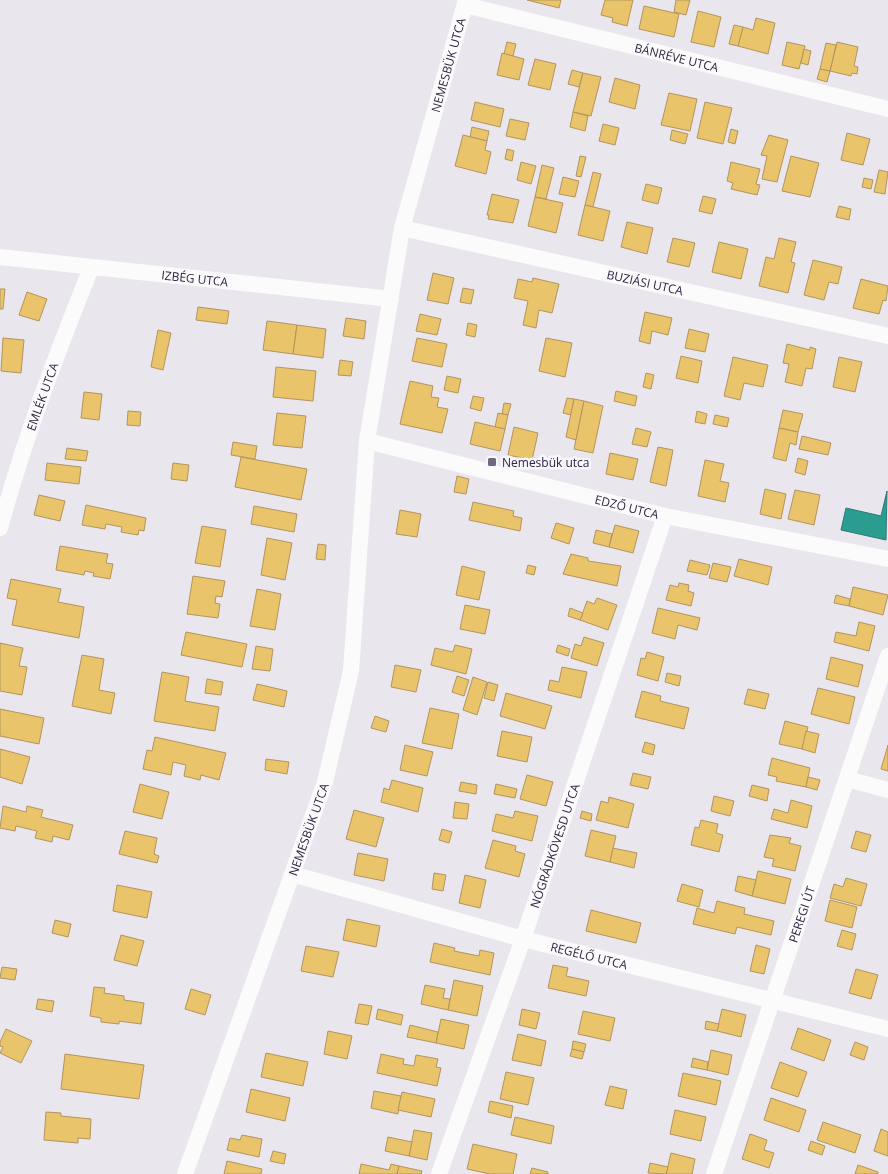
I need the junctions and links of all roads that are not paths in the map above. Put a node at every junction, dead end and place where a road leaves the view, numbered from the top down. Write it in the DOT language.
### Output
graph roads {
  1 [pos="466,3"];
  2 [pos="888,109"];
  3 [pos="402,228"];
  4 [pos="0,257"];
  5 [pos="91,268"];
  6 [pos="392,299"];
  7 [pos="888,336"];
  8 [pos="367,441"];
  9 [pos="665,516"];
  10 [pos="0,528"];
  11 [pos="888,559"];
  12 [pos="888,656"];
  13 [pos="847,779"];
  14 [pos="888,790"];
  15 [pos="292,874"];
  16 [pos="523,938"];
  17 [pos="773,1000"];
  18 [pos="888,1029"];
  19 [pos="184,1174"];
  20 [pos="440,1174"];
  21 [pos="714,1174"];
  1 -- 2 [label="street, BÁNRÉVE UTCA"];
  1 -- 3 [label="street, NEMESBÜK UTCA"];
  3 -- 6 [label="street, NEMESBÜK UTCA"];
  3 -- 7 [label="street, BUZIÁSI UTCA"];
  4 -- 5 [label="street, IZBÉG UTCA"];
  5 -- 6 [label="street, IZBÉG UTCA"];
  5 -- 10 [label="street, EMLÉK UTCA"];
  6 -- 8 [label="street, NEMESBÜK UTCA"];
  8 -- 9 [label="street, EDZŐ UTCA"];
  8 -- 15 [label="street, NEMESBÜK UTCA"];
  9 -- 11 [label="street, EDZŐ UTCA"];
  9 -- 16 [label="street, NÓGRÁDKÖVESD UTCA"];
  12 -- 13 [label="street, PEREGI ÚT"];
  13 -- 14 [label="street"];
  13 -- 17 [label="street, PEREGI ÚT"];
  15 -- 16 [label="street, REGÉLŐ UTCA"];
  15 -- 19 [label="street, NEMESBÜK UTCA"];
  16 -- 17 [label="street, REGÉLŐ UTCA"];
  16 -- 20 [label="street, NÓGRÁDKÖVESD UTCA"];
  17 -- 18 [label="street, REGÉLŐ UTCA"];
  17 -- 21 [label="street, PEREGI ÚT"];
}
